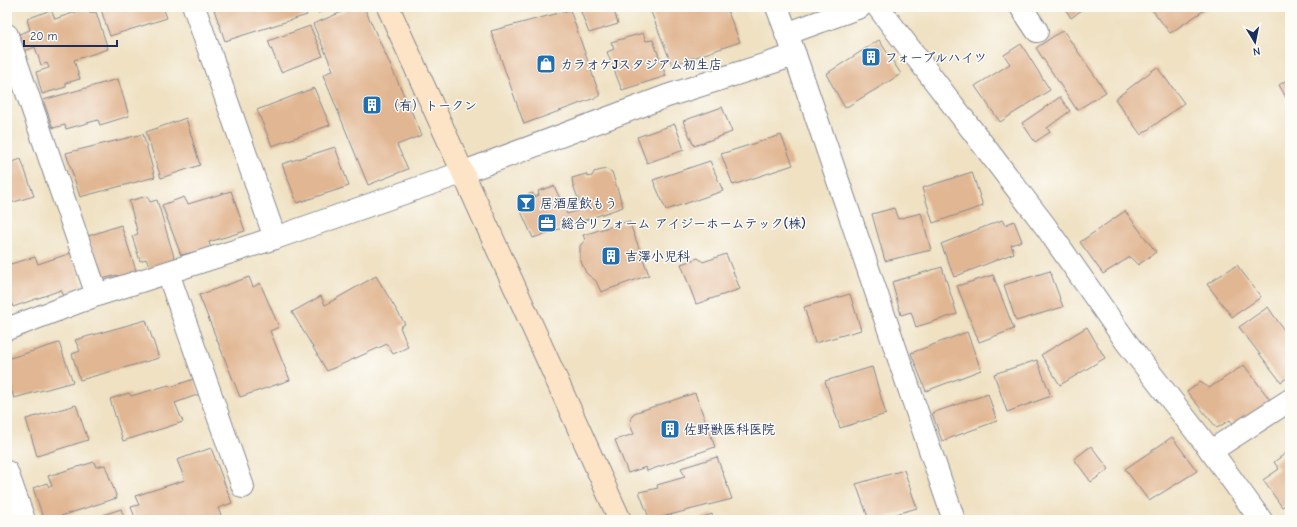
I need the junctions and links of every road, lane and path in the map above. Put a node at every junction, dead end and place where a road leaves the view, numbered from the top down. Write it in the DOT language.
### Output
graph roads {
  1 [pos="194,7"];
  2 [pos="388,7"];
  3 [pos="777,7"];
  4 [pos="860,7"];
  5 [pos="878,7"];
  6 [pos="1021,7"];
  7 [pos="1037,31"];
  8 [pos="786,34"];
  9 [pos="7,35"];
  10 [pos="795,55"];
  11 [pos="464,172"];
  12 [pos="275,238"];
  13 [pos="168,273"];
  14 [pos="98,295"];
  15 [pos="7,329"];
  16 [pos="1290,400"];
  17 [pos="1210,451"];
  18 [pos="7,472"];
  19 [pos="243,488"];
  20 [pos="24,520"];
  21 [pos="620,520"];
  22 [pos="954,520"];
  23 [pos="1260,520"];
  1 -- 12 [label="street"];
  2 -- 11 [label="street"];
  3 -- 8 [label="street"];
  4 -- 8 [label="street"];
  5 -- 17 [label="street"];
  6 -- 7 [label="street"];
  8 -- 10 [label="street"];
  9 -- 14 [label="street"];
  10 -- 11 [label="street"];
  10 -- 22 [label="street"];
  11 -- 12 [label="street"];
  11 -- 21 [label="street"];
  12 -- 13 [label="street"];
  13 -- 14 [label="street"];
  13 -- 19 [label="street"];
  14 -- 15 [label="street"];
  16 -- 17 [label="street"];
  17 -- 23 [label="street"];
  18 -- 20 [label="street"];
}
